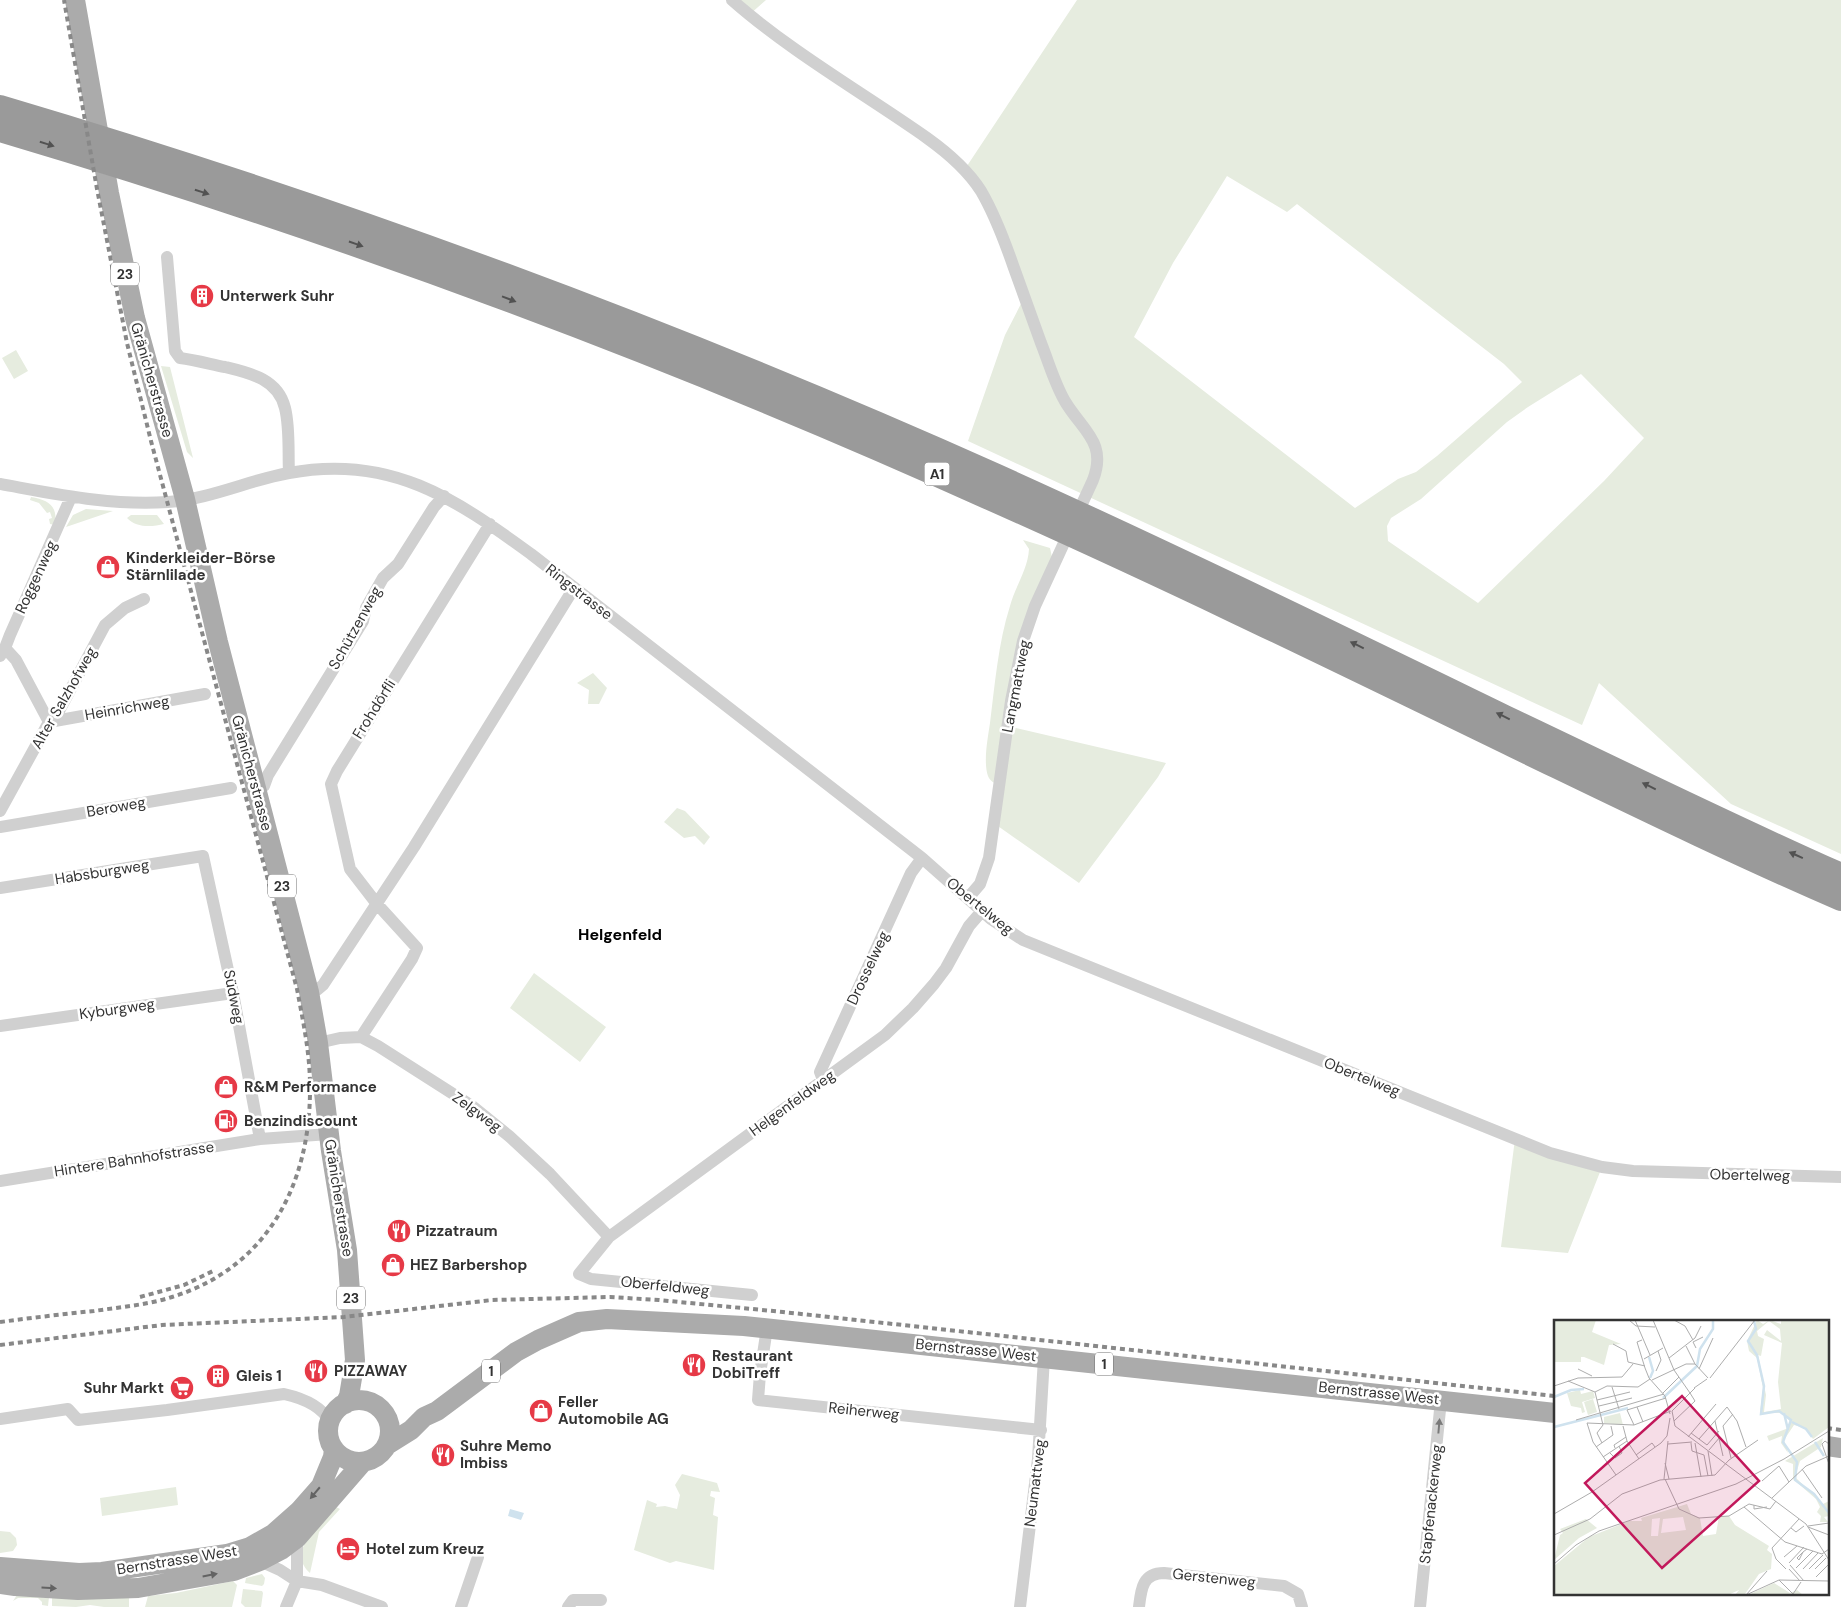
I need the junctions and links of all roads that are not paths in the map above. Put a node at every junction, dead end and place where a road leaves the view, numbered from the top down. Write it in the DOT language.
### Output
graph roads {
  1 [pos="76,0"];
  2 [pos="732,0"];
  3 [pos="0,107"];
  4 [pos="0,130"];
  5 [pos="167,257"];
  6 [pos="288,473"];
  7 [pos="0,484"];
  8 [pos="444,496"];
  9 [pos="72,497"];
  10 [pos="185,499"];
  11 [pos="490,524"];
  12 [pos="574,588"];
  13 [pos="144,599"];
  14 [pos="3,652"];
  15 [pos="205,694"];
  16 [pos="49,722"];
  17 [pos="231,788"];
  18 [pos="256,790"];
  19 [pos="0,811"];
  20 [pos="0,827"];
  21 [pos="203,856"];
  22 [pos="922,858"];
  23 [pos="1841,875"];
  24 [pos="0,888"];
  25 [pos="968,898"];
  26 [pos="1841,899"];
  27 [pos="377,904"];
  28 [pos="982,911"];
  29 [pos="309,992"];
  30 [pos="233,993"];
  31 [pos="0,1026"];
  32 [pos="361,1036"];
  33 [pos="318,1043"];
  34 [pos="823,1080"];
  35 [pos="329,1134"];
  36 [pos="260,1139"];
  37 [pos="1841,1177"];
  38 [pos="0,1181"];
  39 [pos="609,1237"];
  40 [pos="579,1274"];
  41 [pos="752,1296"];
  42 [pos="767,1328"];
  43 [pos="1044,1358"];
  44 [pos="355,1360"];
  45 [pos="1441,1400"];
  46 [pos="345,1404"];
  47 [pos="380,1409"];
  48 [pos="1554,1413"];
  49 [pos="424,1417"];
  50 [pos="0,1419"];
  51 [pos="330,1422"];
  52 [pos="1041,1430"];
  53 [pos="387,1446"];
  54 [pos="1828,1446"];
  55 [pos="1841,1448"];
  56 [pos="334,1449"];
  57 [pos="363,1462"];
  58 [pos="297,1538"];
  59 [pos="478,1557"];
  60 [pos="260,1561"];
  61 [pos="0,1566"];
  62 [pos="297,1581"];
  63 [pos="0,1584"];
  64 [pos="601,1600"];
  65 [pos="286,1607"];
  66 [pos="382,1607"];
  67 [pos="461,1607"];
  68 [pos="568,1607"];
  69 [pos="1020,1607"];
  70 [pos="1139,1607"];
  71 [pos="1302,1607"];
  72 [pos="1420,1607"];
  1 -- 10 [label="main road, Gränicherstrasse / 23"];
  2 -- 25 [label="street, Langmattweg"];
  23 -- 3 [label="highway, A1, one-way"];
  4 -- 26 [label="highway, A1, one-way"];
  5 -- 6 [label="street"];
  6 -- 8 [label="street, Ringstrasse"];
  6 -- 10 [label="street, Ringstrasse"];
  7 -- 9 [label="street, Ringstrasse"];
  8 -- 11 [label="street, Ringstrasse"];
  8 -- 18 [label="street, Schützenweg"];
  9 -- 10 [label="street, Ringstrasse"];
  9 -- 14 [label="street, Roggenweg"];
  10 -- 18 [label="main road, Gränicherstrasse / 23"];
  11 -- 12 [label="street, Ringstrasse"];
  11 -- 27 [label="street, Frohdörfli"];
  12 -- 22 [label="street, Ringstrasse"];
  12 -- 27 [label="street"];
  13 -- 16 [label="street, Alter Salzhofweg"];
  14 -- 16 [label="street"];
  15 -- 16 [label="street, Heinrichweg"];
  16 -- 19 [label="street, Alter Salzhofweg"];
  17 -- 20 [label="street, Beroweg"];
  18 -- 29 [label="main road, Gränicherstrasse / 23"];
  21 -- 24 [label="street, Habsburgweg"];
  21 -- 30 [label="street, Südweg"];
  22 -- 25 [label="street, Obertelweg"];
  22 -- 34 [label="street, Drosselweg"];
  25 -- 28 [label="street, Obertelweg"];
  27 -- 29 [label="street"];
  27 -- 32 [label="street, Frohdörfli"];
  28 -- 34 [label="street, Helgenfeldweg"];
  28 -- 37 [label="street, Obertelweg"];
  29 -- 33 [label="main road, Gränicherstrasse / 23"];
  30 -- 31 [label="street, Kyburgweg"];
  30 -- 36 [label="street, Südweg"];
  32 -- 33 [label="street"];
  32 -- 39 [label="street, Zelgweg"];
  33 -- 35 [label="main road, Gränicherstrasse / 23"];
  34 -- 39 [label="street, Helgenfeldweg"];
  35 -- 36 [label="street, Hintere Bahnhofstrasse"];
  35 -- 44 [label="main road, Gränicherstrasse / 23"];
  36 -- 38 [label="street, Hintere Bahnhofstrasse"];
  39 -- 40 [label="street, Helgenfeldweg"];
  40 -- 41 [label="street, Oberfeldweg"];
  42 -- 43 [label="main road, Bernstrasse West / 1"];
  42 -- 49 [label="main road, Bernstrasse West / 1"];
  42 -- 52 [label="street, Reiherweg"];
  43 -- 45 [label="main road, Bernstrasse West / 1"];
  43 -- 52 [label="street, Neumattweg"];
  44 -- 46 [label="main road, Gränicherstrasse / 23"];
  44 -- 47 [label="main road, Gränicherstrasse / 23"];
  45 -- 48 [label="main road, Bernstrasse West / 1"];
  72 -- 45 [label="street, Stapfenackerweg, one-way"];
  46 -- 47 [label="main road, 1"];
  46 -- 51 [label="main road"];
  47 -- 49 [label="main road, Bernstrasse West / 1"];
  47 -- 53 [label="main road"];
  49 -- 53 [label="main road, Bernstrasse West / 1"];
  50 -- 51 [label="street"];
  51 -- 56 [label="main road"];
  52 -- 69 [label="street, Neumattweg"];
  53 -- 57 [label="main road, 1"];
  54 -- 55 [label="main road"];
  56 -- 57 [label="main road"];
  56 -- 61 [label="main road, Bernstrasse West, one-way"];
  57 -- 58 [label="main road, Bernstrasse West / 1"];
  58 -- 60 [label="main road, Bernstrasse West / 1"];
  58 -- 62 [label="street"];
  59 -- 67 [label="street"];
  60 -- 62 [label="street"];
  63 -- 60 [label="main road, Bernstrasse West / 1, one-way"];
  62 -- 65 [label="street"];
  62 -- 66 [label="street"];
  64 -- 68 [label="street"];
  70 -- 71 [label="street, Gerstenweg"];
}
